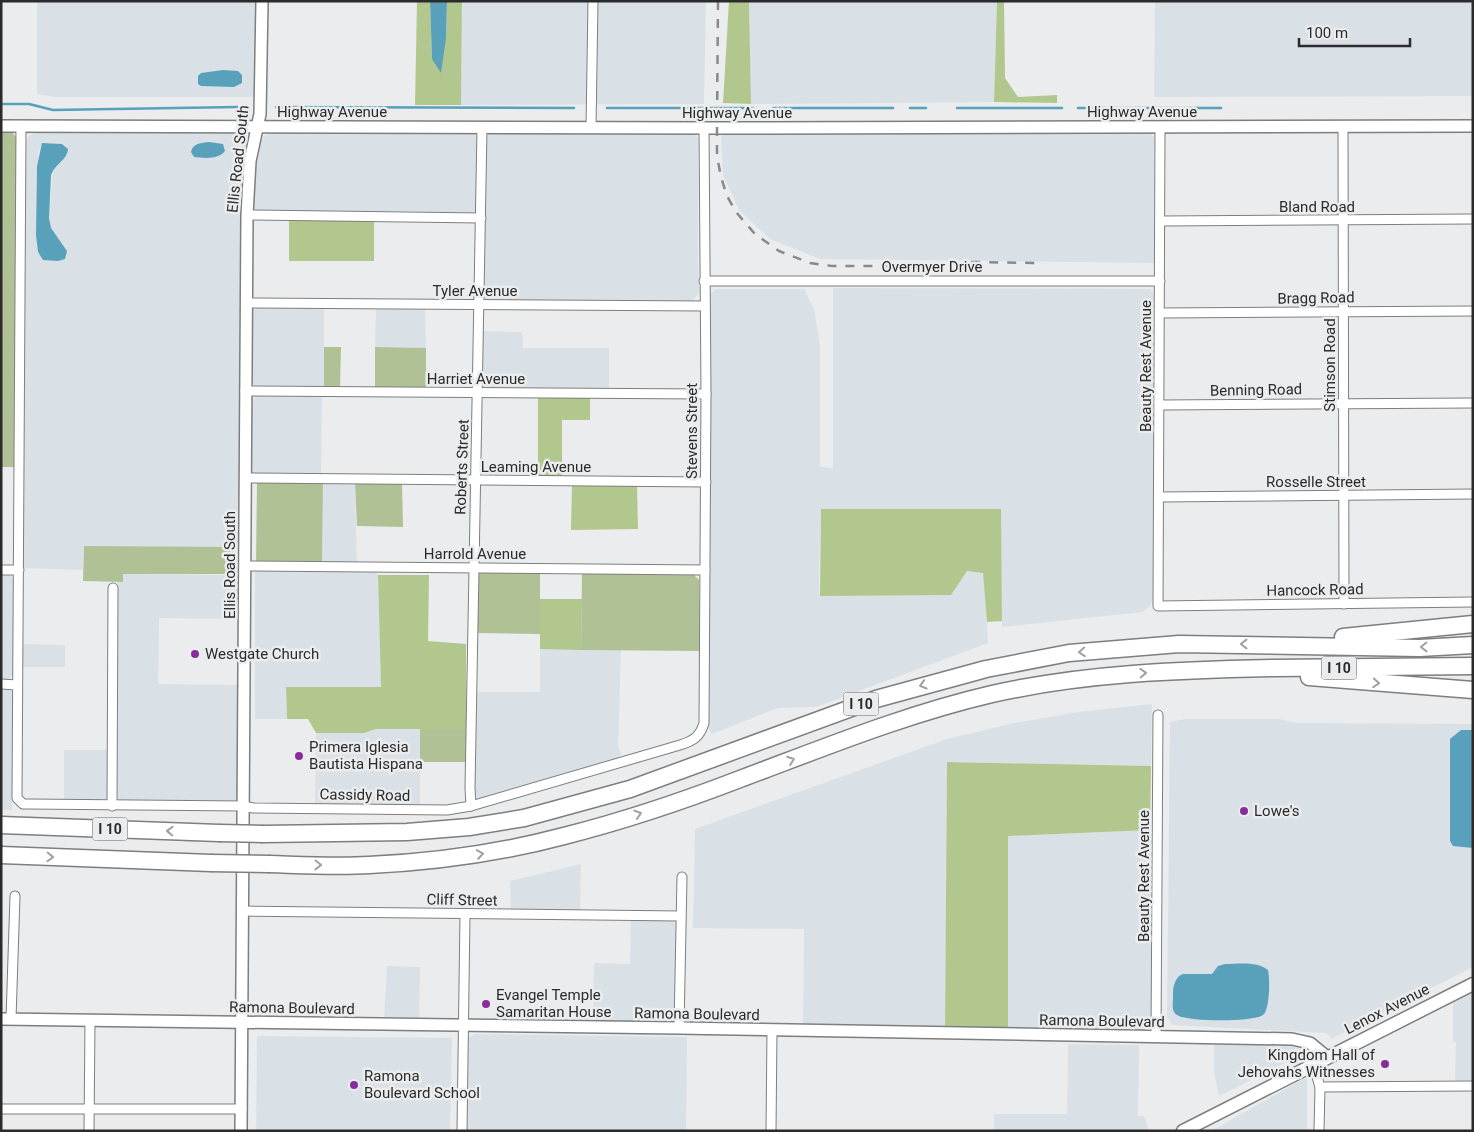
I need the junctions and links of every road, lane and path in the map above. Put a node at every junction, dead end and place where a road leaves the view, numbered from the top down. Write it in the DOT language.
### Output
graph roads {
  1 [pos="262,1"];
  2 [pos="593,1"];
  3 [pos="1,126"];
  4 [pos="1343,126"];
  5 [pos="1473,126"];
  6 [pos="21,127"];
  7 [pos="257,127"];
  8 [pos="1160,127"];
  9 [pos="482,128"];
  10 [pos="591,128"];
  11 [pos="704,128"];
  12 [pos="247,215"];
  13 [pos="481,218"];
  14 [pos="1473,219"];
  15 [pos="1344,220"];
  16 [pos="1160,221"];
  17 [pos="704,281"];
  18 [pos="1160,281"];
  19 [pos="246,304"];
  20 [pos="479,305"];
  21 [pos="704,306"];
  22 [pos="1473,311"];
  23 [pos="1344,312"];
  24 [pos="1160,313"];
  25 [pos="245,391"];
  26 [pos="478,393"];
  27 [pos="706,394"];
  28 [pos="1473,402"];
  29 [pos="1344,403"];
  30 [pos="1160,405"];
  31 [pos="245,478"];
  32 [pos="475,481"];
  33 [pos="706,482"];
  34 [pos="1473,494"];
  35 [pos="1344,495"];
  36 [pos="1159,497"];
  37 [pos="245,566"];
  38 [pos="473,568"];
  39 [pos="1,570"];
  40 [pos="19,570"];
  41 [pos="705,570"];
  42 [pos="113,588"];
  43 [pos="1473,602"];
  44 [pos="1344,604"];
  45 [pos="1158,606"];
  46 [pos="1473,624"];
  47 [pos="1272,644"];
  48 [pos="1473,645"];
  49 [pos="1473,666"];
  50 [pos="1205,670"];
  51 [pos="1,684"];
  52 [pos="17,684"];
  53 [pos="1473,690"];
  54 [pos="1158,715"];
  55 [pos="701,733"];
  56 [pos="112,806"];
  57 [pos="244,806"];
  58 [pos="471,806"];
  59 [pos="1,825"];
  60 [pos="1,855"];
  61 [pos="682,877"];
  62 [pos="15,896"];
  63 [pos="243,910"];
  64 [pos="465,914"];
  65 [pos="680,916"];
  66 [pos="1473,984"];
  67 [pos="6,1019"];
  68 [pos="90,1021"];
  69 [pos="243,1023"];
  70 [pos="464,1025"];
  71 [pos="680,1028"];
  72 [pos="772,1030"];
  73 [pos="1156,1037"];
  74 [pos="1327,1057"];
  75 [pos="1313,1064"];
  76 [pos="1473,1086"];
  77 [pos="1320,1087"];
  78 [pos="1,1109"];
  79 [pos="242,1109"];
  80 [pos="90,1110"];
  81 [pos="89,1131"];
  82 [pos="242,1131"];
  83 [pos="462,1131"];
  84 [pos="771,1131"];
  85 [pos="1183,1131"];
  86 [pos="1319,1131"];
  1 -- 7 [label="street, Ellis Road South"];
  2 -- 10 [label="street"];
  3 -- 6 [label="street, Highway Avenue"];
  4 -- 5 [label="street, Highway Avenue"];
  4 -- 8 [label="street, Highway Avenue"];
  4 -- 15 [label="street, Stimson Road"];
  6 -- 7 [label="street, Highway Avenue"];
  6 -- 40 [label="street"];
  7 -- 9 [label="street, Highway Avenue"];
  7 -- 12 [label="street, Ellis Road South"];
  8 -- 11 [label="street, Highway Avenue"];
  8 -- 16 [label="street, Beauty Rest Avenue"];
  9 -- 10 [label="street, Highway Avenue"];
  9 -- 13 [label="street, Roberts Street"];
  10 -- 11 [label="street, Highway Avenue"];
  11 -- 17 [label="street, Stevens Street"];
  12 -- 13 [label="street"];
  12 -- 19 [label="street, Ellis Road South"];
  13 -- 20 [label="street, Roberts Street"];
  14 -- 15 [label="street, Bland Road"];
  15 -- 16 [label="street, Bland Road"];
  15 -- 23 [label="street, Stimson Road"];
  16 -- 18 [label="street, Beauty Rest Avenue"];
  17 -- 18 [label="street, Overmyer Drive"];
  17 -- 21 [label="street, Stevens Street"];
  18 -- 24 [label="street, Beauty Rest Avenue"];
  19 -- 20 [label="street, Tyler Avenue"];
  19 -- 25 [label="street, Ellis Road South"];
  20 -- 21 [label="street, Tyler Avenue"];
  20 -- 26 [label="street, Roberts Street"];
  21 -- 27 [label="street, Stevens Street"];
  22 -- 23 [label="street, Bragg Road"];
  23 -- 24 [label="street, Bragg Road"];
  23 -- 29 [label="street, Stimson Road"];
  24 -- 30 [label="street, Beauty Rest Avenue"];
  25 -- 26 [label="street, Harriet Avenue"];
  25 -- 31 [label="street, Ellis Road South"];
  26 -- 27 [label="street, Harriet Avenue"];
  26 -- 32 [label="street, Roberts Street"];
  27 -- 33 [label="street, Stevens Street"];
  28 -- 29 [label="street, Benning Road"];
  29 -- 30 [label="street, Benning Road"];
  29 -- 35 [label="street, Stimson Road"];
  30 -- 36 [label="street, Beauty Rest Avenue"];
  31 -- 32 [label="street, Leaming Avenue"];
  31 -- 37 [label="street, Ellis Road South"];
  32 -- 33 [label="street, Leaming Avenue"];
  32 -- 38 [label="street, Roberts Street"];
  33 -- 41 [label="street, Stevens Street"];
  34 -- 35 [label="street, Rosselle Street"];
  35 -- 36 [label="street, Rosselle Street"];
  35 -- 44 [label="street, Stimson Road"];
  36 -- 45 [label="street, Beauty Rest Avenue"];
  37 -- 38 [label="street, Harrold Avenue"];
  37 -- 57 [label="street, Ellis Road South"];
  38 -- 41 [label="street, Harrold Avenue"];
  38 -- 58 [label="street, Roberts Street"];
  39 -- 40 [label="street"];
  40 -- 52 [label="street"];
  41 -- 55 [label="street, Stevens Street"];
  42 -- 56 [label="street"];
  43 -- 44 [label="street, Hancock Road"];
  44 -- 45 [label="street, Hancock Road"];
  46 -- 47 [label="highway"];
  48 -- 47 [label="highway, I 10, one-way"];
  47 -- 59 [label="highway, I 10, one-way, bridge"];
  49 -- 50 [label="highway, I 10"];
  50 -- 53 [label="highway, one-way"];
  60 -- 50 [label="highway, I 10, one-way, bridge"];
  51 -- 52 [label="street"];
  52 -- 56 [label="street, Cassidy Road"];
  54 -- 73 [label="street, Beauty Rest Avenue"];
  55 -- 58 [label="street, Cassidy Road"];
  56 -- 57 [label="street, Cassidy Road"];
  57 -- 58 [label="street, Cassidy Road"];
  57 -- 63 [label="street, Ellis Road South"];
  61 -- 65 [label="street"];
  62 -- 67 [label="street"];
  63 -- 64 [label="street, Cliff Street"];
  63 -- 69 [label="street, Ellis Road South"];
  64 -- 65 [label="street, Cliff Street"];
  64 -- 70 [label="street"];
  65 -- 71 [label="street"];
  66 -- 74 [label="main road, Lenox Avenue"];
  67 -- 68 [label="street, Ramona Boulevard"];
  68 -- 69 [label="street, Ramona Boulevard"];
  68 -- 80 [label="street"];
  69 -- 70 [label="street, Ramona Boulevard"];
  69 -- 79 [label="street, Ellis Road South"];
  70 -- 71 [label="street, Ramona Boulevard"];
  70 -- 83 [label="street"];
  71 -- 72 [label="street, Ramona Boulevard"];
  72 -- 73 [label="street, Ramona Boulevard"];
  72 -- 84 [label="street"];
  73 -- 74 [label="street, Ramona Boulevard"];
  74 -- 75 [label="main road, Lenox Avenue"];
  75 -- 77 [label="street"];
  75 -- 85 [label="main road, Lenox Avenue"];
  76 -- 77 [label="street"];
  77 -- 86 [label="street"];
  78 -- 80 [label="street"];
  79 -- 80 [label="street"];
  79 -- 82 [label="street, Ellis Road South"];
  80 -- 81 [label="street"];
}
